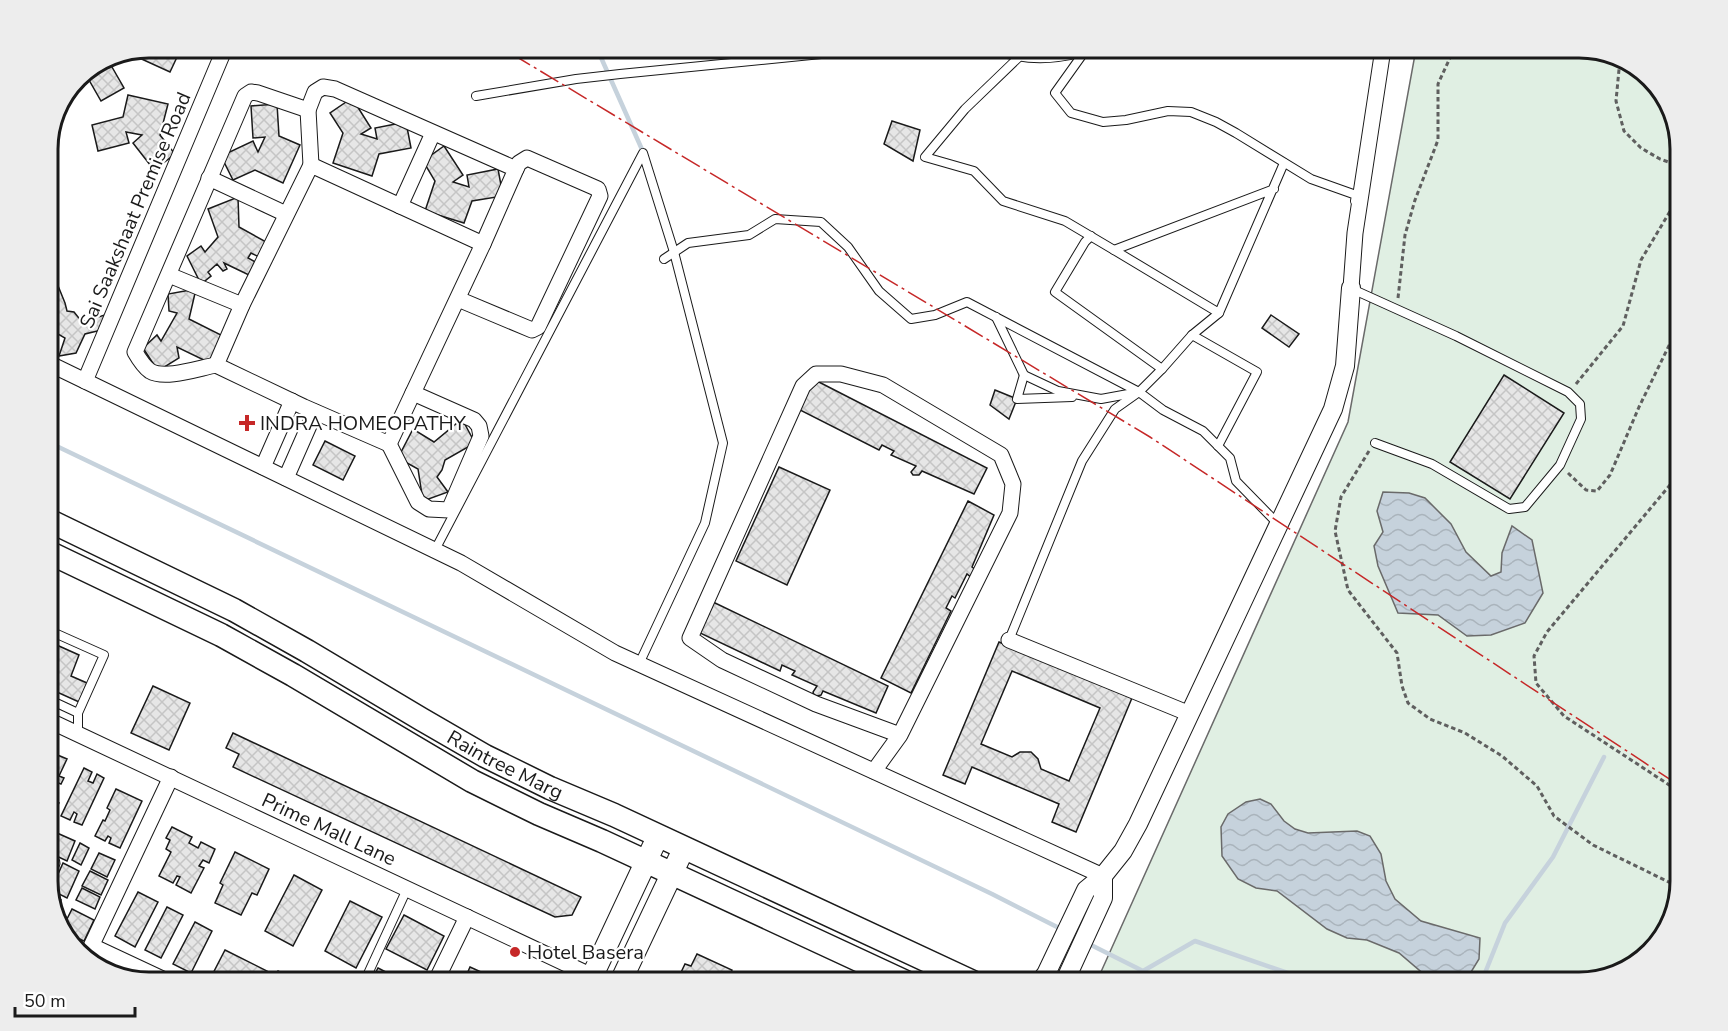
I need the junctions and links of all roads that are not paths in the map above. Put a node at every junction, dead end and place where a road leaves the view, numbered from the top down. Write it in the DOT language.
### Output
graph roads {
  1 [pos="221,58"];
  2 [pos="781,58"];
  3 [pos="1018,58"];
  4 [pos="1060,58"];
  5 [pos="1080,58"];
  6 [pos="1382,58"];
  7 [pos="476,96"];
  8 [pos="308,110"];
  9 [pos="433,134"];
  10 [pos="1284,164"];
  11 [pos="311,165"];
  12 [pos="516,169"];
  13 [pos="209,178"];
  14 [pos="1274,189"];
  15 [pos="400,206"];
  16 [pos="286,214"];
  17 [pos="1091,236"];
  18 [pos="483,244"];
  19 [pos="1114,250"];
  20 [pos="674,252"];
  21 [pos="664,259"];
  22 [pos="169,275"];
  23 [pos="1352,288"];
  24 [pos="458,299"];
  25 [pos="242,305"];
  26 [pos="1219,313"];
  27 [pos="996,317"];
  28 [pos="1192,335"];
  29 [pos="216,365"];
  30 [pos="59,368"];
  31 [pos="1162,369"];
  32 [pos="1024,375"];
  33 [pos="85,381"];
  34 [pos="1139,392"];
  35 [pos="413,393"];
  36 [pos="1089,397"];
  37 [pos="292,401"];
  38 [pos="315,412"];
  39 [pos="1375,443"];
  40 [pos="389,444"];
  41 [pos="1218,446"];
  42 [pos="262,467"];
  43 [pos="286,478"];
  44 [pos="1278,524"];
  45 [pos="59,525"];
  46 [pos="435,550"];
  47 [pos="59,557"];
  48 [pos="59,635"];
  49 [pos="1010,640"];
  50 [pos="645,667"];
  51 [pos="59,704"];
  52 [pos="78,714"];
  53 [pos="1190,714"];
  54 [pos="59,725"];
  55 [pos="78,734"];
  56 [pos="900,735"];
  57 [pos="874,771"];
  58 [pos="171,777"];
  59 [pos="658,836"];
  60 [pos="684,848"];
  61 [pos="646,862"];
  62 [pos="672,874"];
  63 [pos="1103,876"];
  64 [pos="407,889"];
  65 [pos="467,917"];
  66 [pos="89,950"];
  67 [pos="92,952"];
  68 [pos="142,972"];
  69 [pos="368,973"];
  70 [pos="440,973"];
  71 [pos="577,973"];
  72 [pos="594,973"];
  73 [pos="625,973"];
  74 [pos="886,973"];
  75 [pos="953,973"];
  76 [pos="1047,973"];
  77 [pos="1068,973"];
  1 -- 33 [label="street, Sai Saakshaat Premise Road"];
  2 -- 7 [label="lane"];
  3 -- 4 [label="lane"];
  3 -- 17 [label="lane"];
  5 -- 10 [label="lane"];
  6 -- 23 [label="street"];
  8 -- 9 [label="street"];
  8 -- 11 [label="street"];
  8 -- 13 [label="street"];
  9 -- 12 [label="street"];
  9 -- 15 [label="street"];
  10 -- 14 [label="lane"];
  10 -- 23 [label="lane"];
  11 -- 15 [label="street"];
  11 -- 16 [label="street"];
  12 -- 18 [label="street"];
  12 -- 24 [label="street"];
  13 -- 16 [label="street"];
  13 -- 22 [label="street"];
  14 -- 19 [label="lane"];
  14 -- 26 [label="lane"];
  15 -- 18 [label="street"];
  16 -- 25 [label="street"];
  17 -- 19 [label="lane"];
  17 -- 31 [label="lane"];
  18 -- 24 [label="street"];
  19 -- 26 [label="lane"];
  20 -- 21 [label="lane"];
  20 -- 27 [label="lane"];
  20 -- 46 [label="lane"];
  20 -- 50 [label="lane"];
  22 -- 25 [label="street"];
  22 -- 29 [label="street"];
  23 -- 39 [label="lane"];
  23 -- 44 [label="street"];
  24 -- 35 [label="street"];
  25 -- 29 [label="street"];
  26 -- 28 [label="lane"];
  27 -- 32 [label="lane"];
  27 -- 34 [label="lane"];
  28 -- 31 [label="lane"];
  28 -- 41 [label="lane"];
  29 -- 37 [label="street"];
  30 -- 33 [label="street"];
  31 -- 34 [label="lane"];
  32 -- 36 [label="lane"];
  32 -- 36 [label="lane"];
  33 -- 42 [label="street"];
  34 -- 36 [label="lane"];
  34 -- 41 [label="lane"];
  34 -- 49 [label="lane"];
  35 -- 40 [label="street"];
  35 -- 40 [label="street"];
  37 -- 38 [label="street"];
  37 -- 42 [label="street"];
  38 -- 40 [label="street"];
  38 -- 43 [label="street"];
  41 -- 44 [label="lane"];
  42 -- 43 [label="street"];
  43 -- 46 [label="street"];
  44 -- 53 [label="street"];
  45 -- 59 [label="main road, Raintree Marg"];
  46 -- 50 [label="street"];
  47 -- 61 [label="main road, Raintree Marg"];
  48 -- 52 [label="lane"];
  49 -- 53 [label="street"];
  50 -- 57 [label="street"];
  51 -- 52 [label="lane"];
  52 -- 55 [label="lane"];
  53 -- 63 [label="street"];
  54 -- 55 [label="street, Prime Mall Lane"];
  55 -- 58 [label="street, Prime Mall Lane"];
  56 -- 56 [label="street"];
  56 -- 57 [label="street"];
  57 -- 63 [label="street"];
  58 -- 64 [label="street, Prime Mall Lane"];
  58 -- 66 [label="street"];
  59 -- 60 [label="main road, Raintree Marg"];
  59 -- 61 [label="main road"];
  60 -- 62 [label="main road"];
  60 -- 75 [label="main road, Raintree Marg"];
  61 -- 62 [label="main road, Raintree Marg"];
  61 -- 72 [label="main road"];
  62 -- 73 [label="main road"];
  62 -- 74 [label="main road, Raintree Marg"];
  63 -- 76 [label="street"];
  63 -- 77 [label="street"];
  64 -- 65 [label="street, Prime Mall Lane"];
  64 -- 69 [label="lane"];
  65 -- 70 [label="street"];
  65 -- 71 [label="street, Prime Mall Lane"];
  67 -- 68 [label="street"];
}
